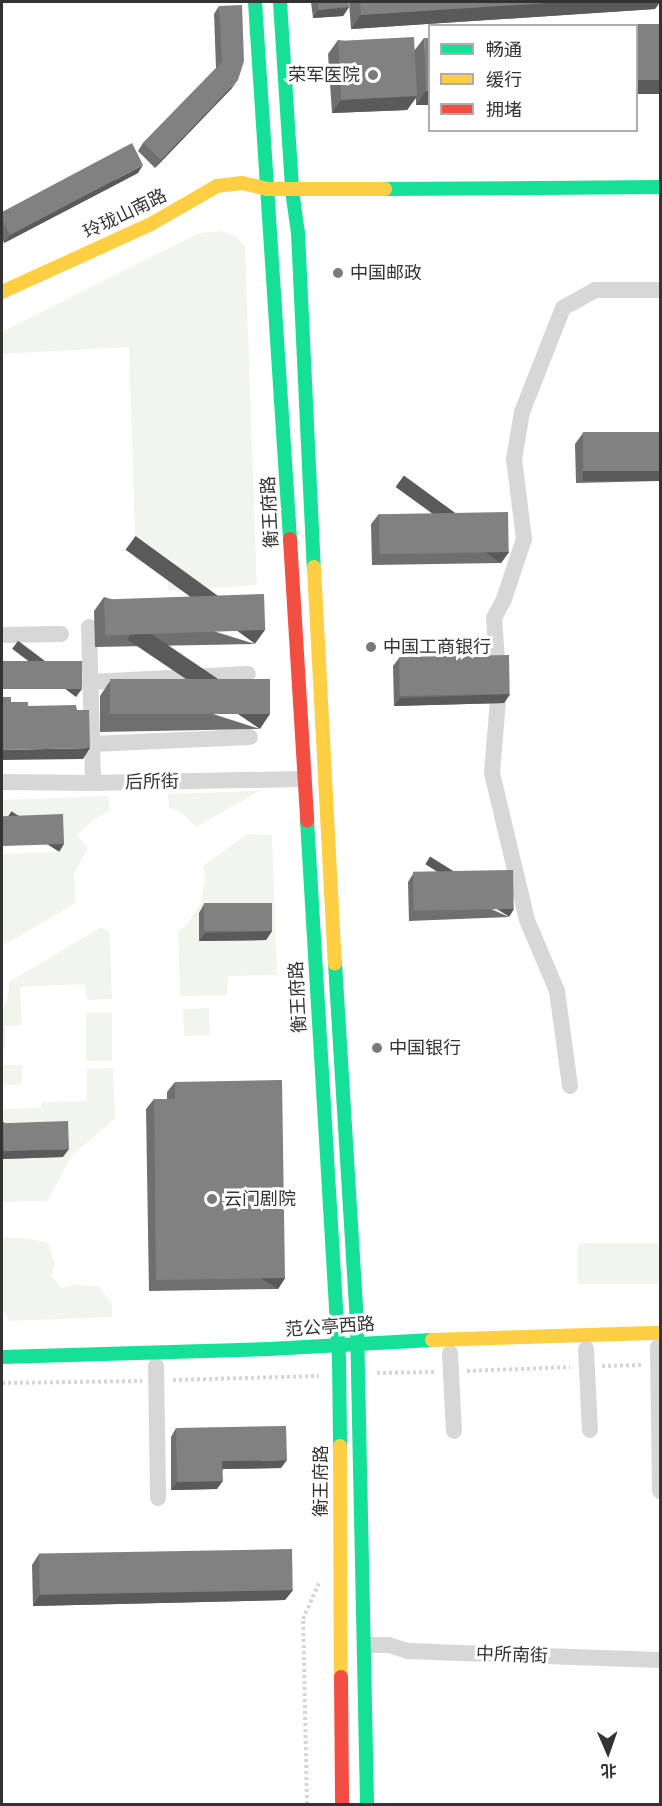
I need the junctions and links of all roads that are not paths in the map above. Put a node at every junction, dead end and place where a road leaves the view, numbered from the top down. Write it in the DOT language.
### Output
graph roads {
  1 [pos="255,2"];
  2 [pos="280,2"];
  3 [pos="660,187"];
  4 [pos="267,189"];
  5 [pos="291,190"];
  6 [pos="660,290"];
  7 [pos="2,292"];
  8 [pos="89,627"];
  9 [pos="61,634"];
  10 [pos="2,635"];
  11 [pos="248,674"];
  12 [pos="90,682"];
  13 [pos="250,737"];
  14 [pos="92,744"];
  15 [pos="303,779"];
  16 [pos="2,782"];
  17 [pos="93,783"];
  18 [pos="570,1086"];
  19 [pos="357,1342"];
  20 [pos="660,1342"];
  21 [pos="337,1344"];
  22 [pos="586,1349"];
  23 [pos="450,1353"];
  24 [pos="2,1357"];
  25 [pos="358,1357"];
  26 [pos="339,1359"];
  27 [pos="287,1362"];
  28 [pos="266,1364"];
  29 [pos="156,1366"];
  30 [pos="2,1370"];
  31 [pos="590,1430"];
  32 [pos="454,1431"];
  33 [pos="660,1491"];
  34 [pos="158,1498"];
  35 [pos="365,1646"];
  36 [pos="660,1660"];
  37 [pos="342,1804"];
  38 [pos="367,1804"];
  1 -- 4 [label="main road"];
  2 -- 5 [label="main road"];
  3 -- 5 [label="main road, 玲珑山南路"];
  4 -- 5 [label="main road, 玲珑山南路"];
  4 -- 7 [label="main road, 玲珑山南路"];
  4 -- 15 [label="main road, 衡王府路"];
  5 -- 19 [label="main road"];
  6 -- 18 [label="street"];
  8 -- 12 [label="street"];
  9 -- 10 [label="street"];
  11 -- 12 [label="street"];
  12 -- 14 [label="street"];
  13 -- 14 [label="street"];
  14 -- 17 [label="street"];
  15 -- 17 [label="street, 后所街"];
  15 -- 21 [label="main road, 衡王府路"];
  16 -- 17 [label="street, 后所街"];
  19 -- 20 [label="main road, 范公亭西路"];
  19 -- 21 [label="main road, 范公亭西路"];
  19 -- 25 [label="main road"];
  20 -- 22 [label="main road, 范公亭西路"];
  20 -- 33 [label="street"];
  21 -- 24 [label="main road, 范公亭西路"];
  21 -- 26 [label="main road, 衡王府路"];
  22 -- 23 [label="main road, 范公亭西路"];
  22 -- 31 [label="street"];
  23 -- 25 [label="main road, 范公亭西路"];
  23 -- 32 [label="street"];
  25 -- 26 [label="main road, 范公亭西路"];
  25 -- 35 [label="main road"];
  26 -- 27 [label="main road, 范公亭西路"];
  26 -- 37 [label="main road, 衡王府路"];
  28 -- 29 [label="main road"];
  29 -- 30 [label="main road"];
  29 -- 34 [label="street"];
  35 -- 36 [label="street, 中所南街"];
  35 -- 38 [label="main road"];
}
